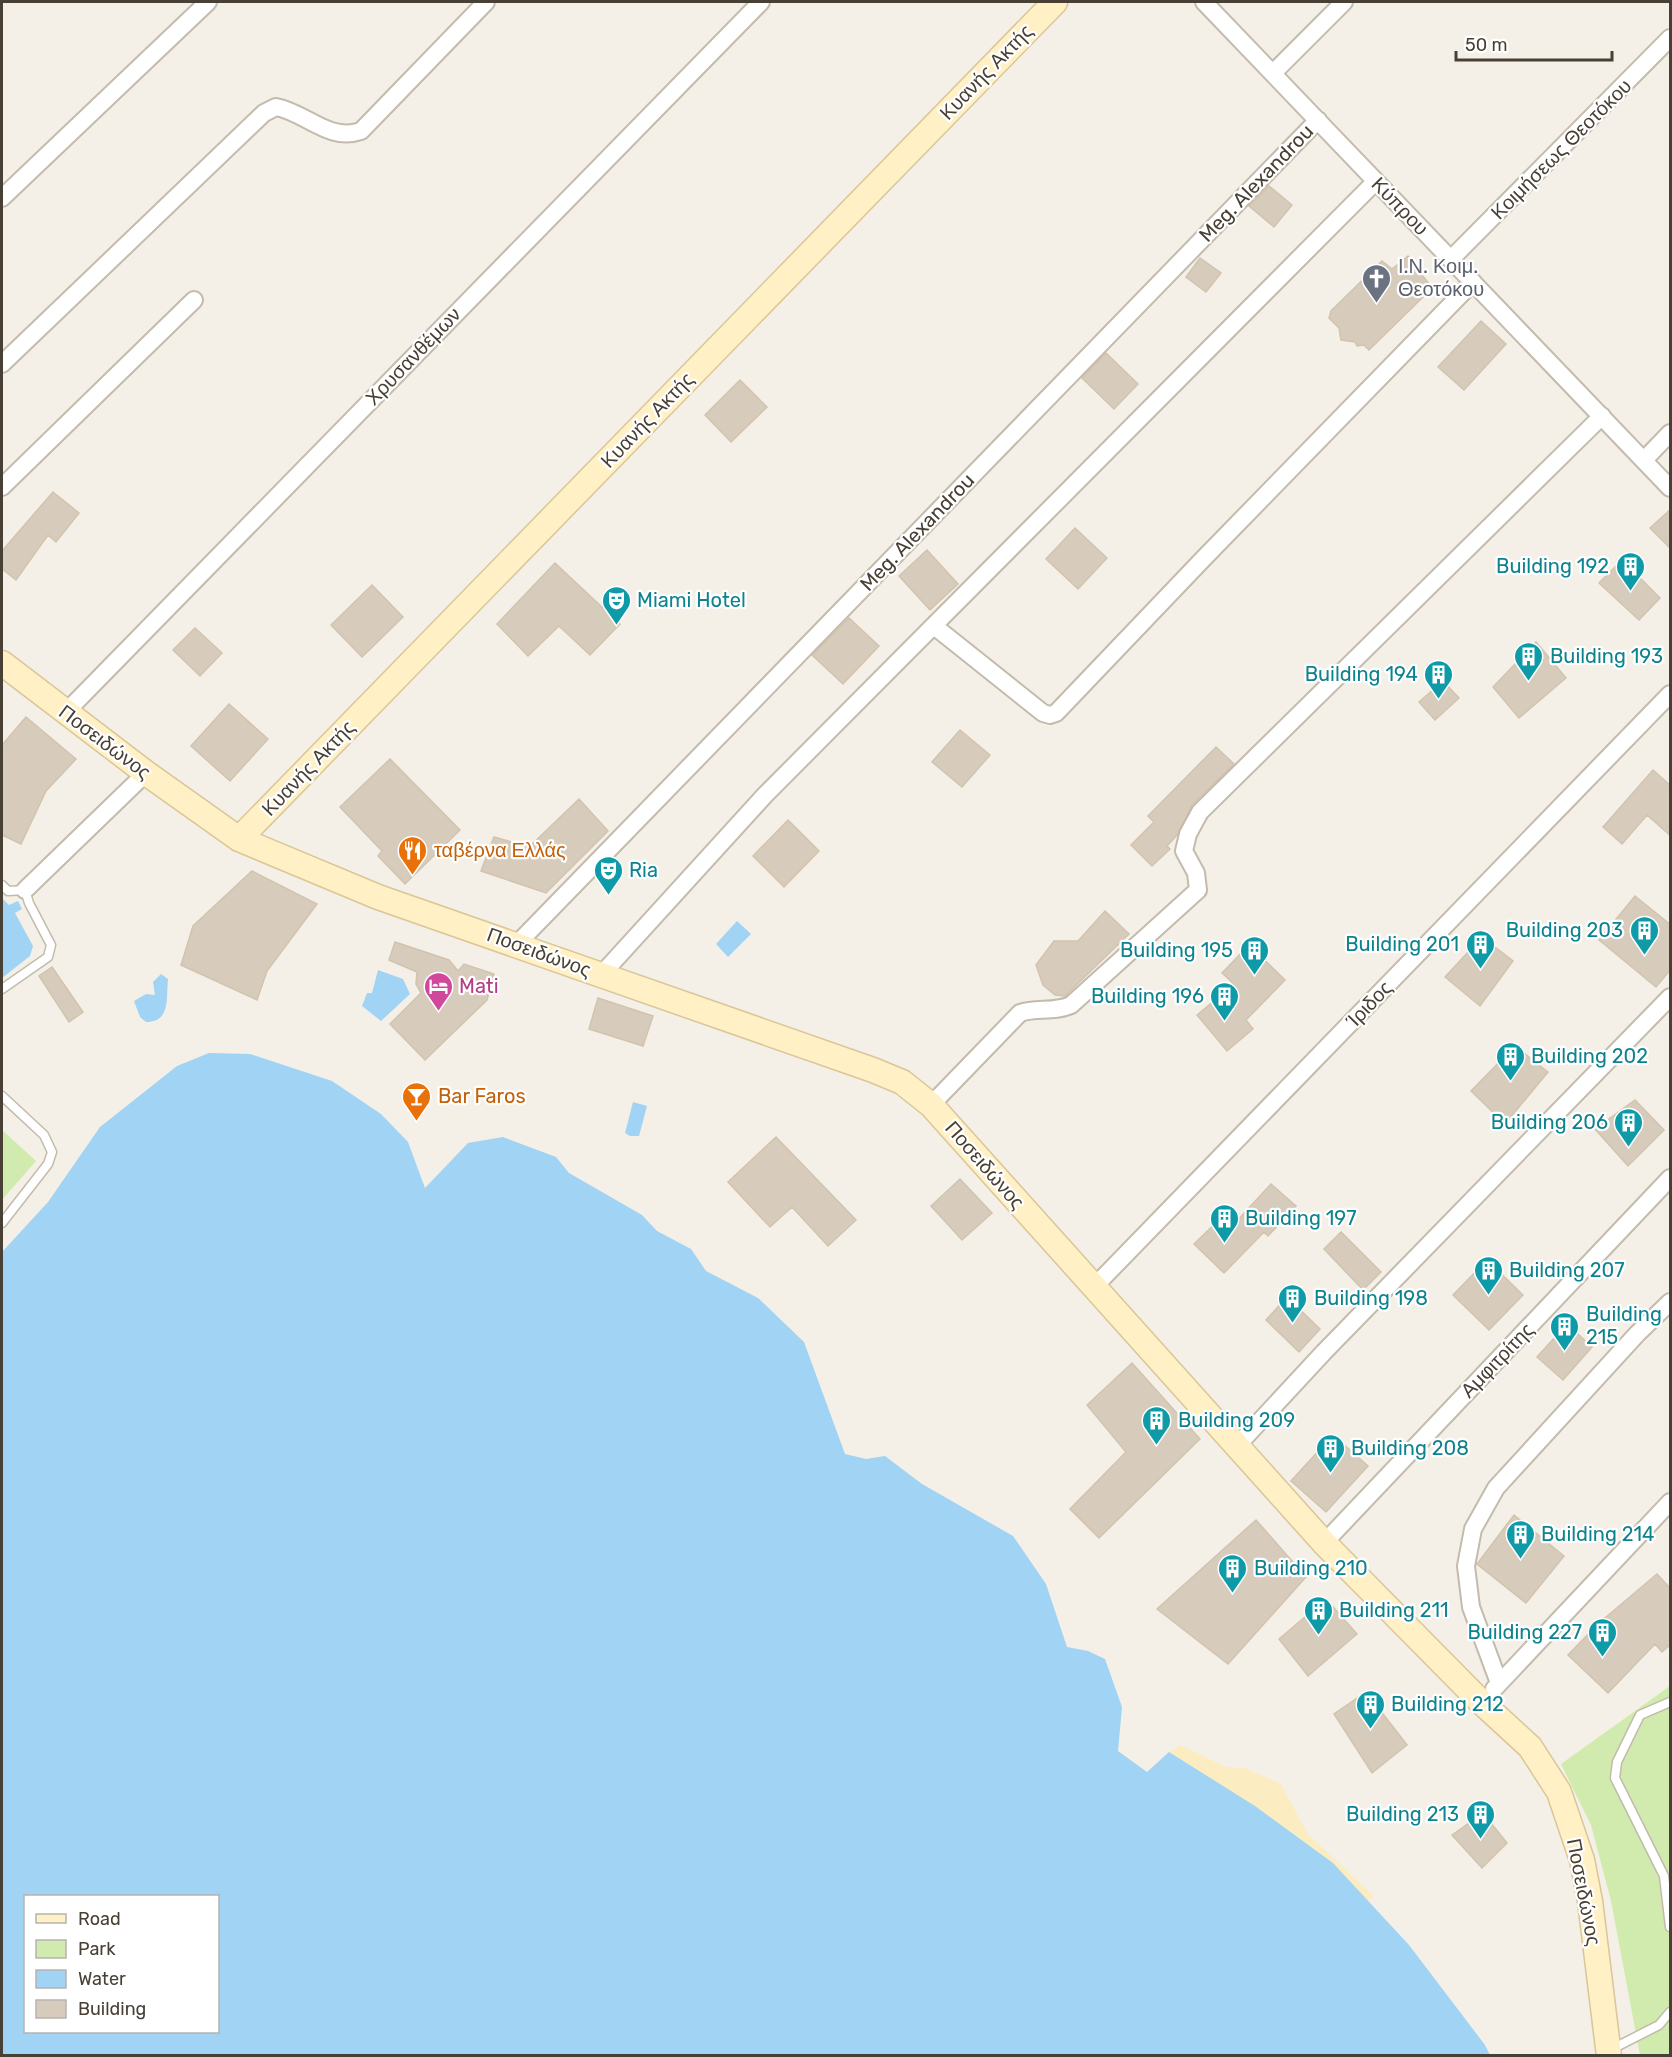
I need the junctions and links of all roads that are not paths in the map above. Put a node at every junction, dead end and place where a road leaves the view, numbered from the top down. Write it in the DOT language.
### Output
graph roads {
  1 [pos="208,2"];
  2 [pos="486,2"];
  3 [pos="761,2"];
  4 [pos="1055,2"];
  5 [pos="1204,2"];
  6 [pos="1344,2"];
  7 [pos="1671,38"];
  8 [pos="1273,73"];
  9 [pos="1318,120"];
  10 [pos="1376,181"];
  11 [pos="2,198"];
  12 [pos="1451,259"];
  13 [pos="1473,282"];
  14 [pos="194,300"];
  15 [pos="2,364"];
  16 [pos="1602,417"];
  17 [pos="1671,433"];
  18 [pos="1644,460"];
  19 [pos="2,487"];
  20 [pos="1671,488"];
  21 [pos="934,626"];
  22 [pos="2,663"];
  23 [pos="1671,694"];
  24 [pos="66,712"];
  25 [pos="146,773"];
  26 [pos="239,839"];
  27 [pos="2,885"];
  28 [pos="25,890"];
  29 [pos="517,944"];
  30 [pos="602,974"];
  31 [pos="2,989"];
  32 [pos="1671,997"];
  33 [pos="2,1096"];
  34 [pos="931,1104"];
  35 [pos="1671,1178"];
  36 [pos="2,1223"];
  37 [pos="1093,1288"];
  38 [pos="1671,1302"];
  39 [pos="1236,1447"];
  40 [pos="1671,1502"];
  41 [pos="1324,1542"];
  42 [pos="1499,1683"];
  43 [pos="1481,1702"];
  44 [pos="1671,1702"];
  45 [pos="1671,1927"];
  46 [pos="1671,2012"];
  47 [pos="1609,2053"];
  1 -- 11 [label="street"];
  2 -- 15 [label="street"];
  3 -- 24 [label="street, Χρυσανθέμων"];
  4 -- 26 [label="street, Κυανής Ακτής"];
  5 -- 8 [label="street, Κύπρου"];
  6 -- 8 [label="street"];
  7 -- 12 [label="street, Κοιμήσεως Θεοτόκου"];
  8 -- 9 [label="street, Κύπρου"];
  9 -- 10 [label="street, Κύπρου"];
  9 -- 29 [label="street, Meg. Alexandrou"];
  10 -- 12 [label="street, Κύπρου"];
  10 -- 21 [label="street"];
  12 -- 13 [label="street, Κύπρου"];
  13 -- 16 [label="street, Κύπρου"];
  13 -- 21 [label="street"];
  14 -- 19 [label="street"];
  16 -- 18 [label="street, Κύπρου"];
  16 -- 34 [label="street"];
  17 -- 18 [label="street"];
  18 -- 20 [label="street, Κύπρου"];
  21 -- 30 [label="street"];
  22 -- 24 [label="street, Ποσειδώνος"];
  23 -- 37 [label="street, Ίριδος"];
  24 -- 25 [label="street, Ποσειδώνος"];
  25 -- 26 [label="street, Ποσειδώνος"];
  25 -- 28 [label="street"];
  26 -- 29 [label="street, Ποσειδώνος"];
  27 -- 28 [label="lane"];
  28 -- 31 [label="lane"];
  29 -- 30 [label="street, Ποσειδώνος"];
  30 -- 34 [label="street, Ποσειδώνος"];
  32 -- 39 [label="street"];
  33 -- 36 [label="lane"];
  34 -- 37 [label="street, Ποσειδώνος"];
  35 -- 41 [label="street, Αμφιτρίτης"];
  37 -- 39 [label="street, Ποσειδώνος"];
  38 -- 42 [label="street"];
  39 -- 41 [label="street, Ποσειδώνος"];
  40 -- 42 [label="street"];
  41 -- 43 [label="street, Ποσειδώνος"];
  42 -- 43 [label="street"];
  43 -- 47 [label="street, Ποσειδώνος"];
  44 -- 45 [label="lane"];
  46 -- 47 [label="lane"];
}
